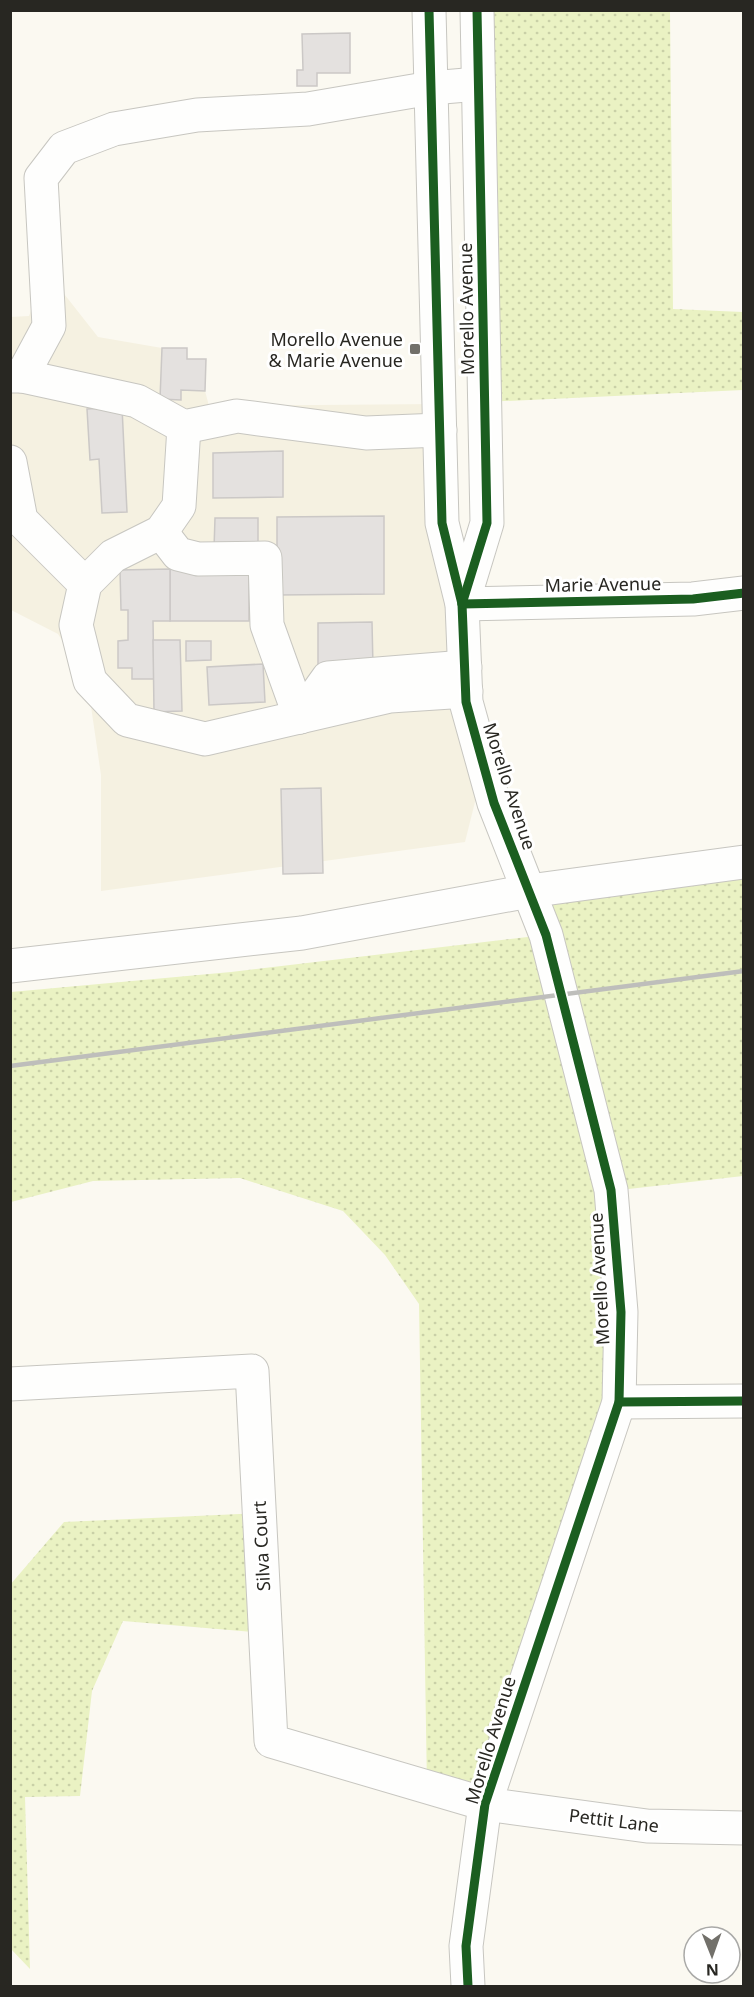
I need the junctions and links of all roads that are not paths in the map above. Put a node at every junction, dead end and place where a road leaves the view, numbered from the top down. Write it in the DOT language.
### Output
graph roads {
  1 [pos="429,10"];
  2 [pos="477,10"];
  3 [pos="478,84"];
  4 [pos="431,88"];
  5 [pos="16,376"];
  6 [pos="184,427"];
  7 [pos="440,430"];
  8 [pos="10,462"];
  9 [pos="161,532"];
  10 [pos="85,584"];
  11 [pos="744,592"];
  12 [pos="462,604"];
  13 [pos="466,679"];
  14 [pos="300,717"];
  15 [pos="744,862"];
  16 [pos="529,891"];
  17 [pos="10,966"];
  18 [pos="10,1384"];
  19 [pos="744,1401"];
  20 [pos="619,1402"];
  21 [pos="485,1804"];
  22 [pos="744,1828"];
  23 [pos="468,1986"];
  1 -- 4 [label="street, Morello Avenue"];
  2 -- 3 [label="street, Morello Avenue"];
  3 -- 4 [label="street"];
  3 -- 12 [label="street, Morello Avenue"];
  4 -- 5 [label="street"];
  4 -- 7 [label="street, Morello Avenue"];
  5 -- 6 [label="street"];
  6 -- 7 [label="street"];
  6 -- 9 [label="street"];
  7 -- 12 [label="street, Morello Avenue"];
  8 -- 10 [label="street"];
  9 -- 10 [label="street"];
  9 -- 14 [label="street"];
  10 -- 14 [label="street"];
  11 -- 12 [label="street, Marie Avenue"];
  12 -- 13 [label="street, Morello Avenue"];
  13 -- 14 [label="street"];
  13 -- 16 [label="street, Morello Avenue"];
  15 -- 16 [label="street"];
  16 -- 17 [label="street"];
  16 -- 20 [label="street, Morello Avenue"];
  18 -- 21 [label="street, Silva Court"];
  19 -- 20 [label="street"];
  20 -- 21 [label="street, Morello Avenue"];
  21 -- 22 [label="street, Pettit Lane"];
  21 -- 23 [label="street, Morello Avenue"];
}
